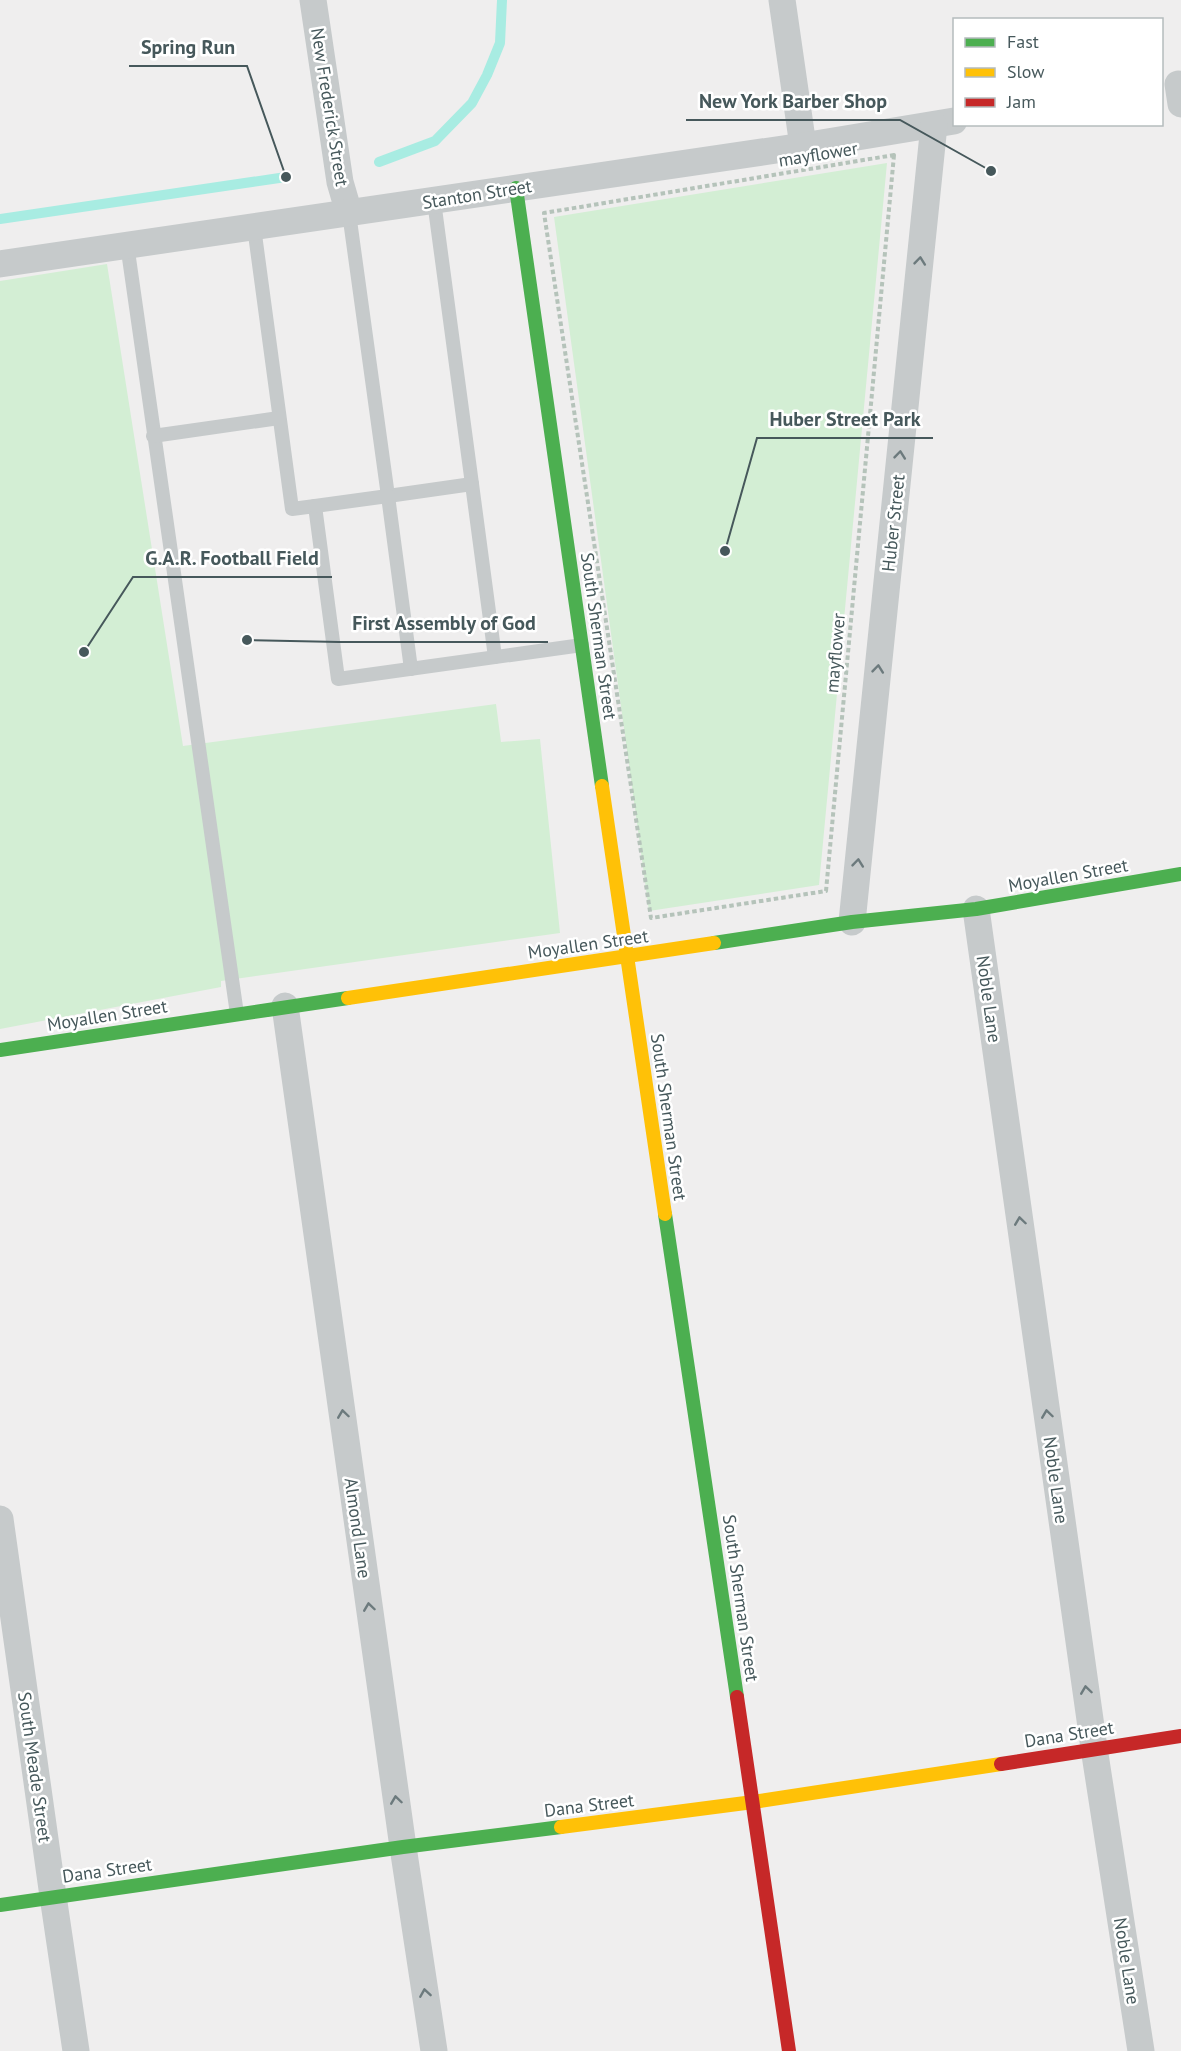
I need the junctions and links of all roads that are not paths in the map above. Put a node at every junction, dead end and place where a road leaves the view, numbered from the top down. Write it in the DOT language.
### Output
graph roads {
  1 [pos="313,0"];
  2 [pos="782,0"];
  3 [pos="944,123"];
  4 [pos="803,146"];
  5 [pos="516,188"];
  6 [pos="434,201"];
  7 [pos="349,213"];
  8 [pos="254,227"];
  9 [pos="127,244"];
  10 [pos="0,264"];
  11 [pos="279,418"];
  12 [pos="153,436"];
  13 [pos="472,484"];
  14 [pos="388,496"];
  15 [pos="315,506"];
  16 [pos="582,645"];
  17 [pos="495,657"];
  18 [pos="411,669"];
  19 [pos="1181,874"];
  20 [pos="976,909"];
  21 [pos="852,922"];
  22 [pos="627,956"];
  23 [pos="285,1006"];
  24 [pos="237,1014"];
  25 [pos="0,1050"];
  26 [pos="0,1519"];
  27 [pos="1181,1736"];
  28 [pos="1094,1748"];
  29 [pos="753,1802"];
  30 [pos="403,1847"];
  31 [pos="53,1896"];
  32 [pos="0,1905"];
  33 [pos="76,2051"];
  34 [pos="434,2051"];
  35 [pos="789,2051"];
  36 [pos="1141,2051"];
  1 -- 7 [label="street, New Frederick Street"];
  2 -- 4 [label="street"];
  3 -- 4 [label="street, Stanton Street"];
  21 -- 3 [label="street, Huber Street, one-way"];
  4 -- 5 [label="street, Stanton Street"];
  5 -- 6 [label="street, Stanton Street"];
  5 -- 16 [label="street, South Sherman Street"];
  6 -- 7 [label="street, Stanton Street"];
  6 -- 13 [label="lane"];
  7 -- 8 [label="street, Stanton Street"];
  7 -- 14 [label="lane"];
  8 -- 9 [label="street, Stanton Street"];
  8 -- 11 [label="lane"];
  9 -- 10 [label="street, Stanton Street"];
  9 -- 12 [label="lane"];
  11 -- 12 [label="lane"];
  11 -- 15 [label="lane"];
  12 -- 24 [label="lane"];
  13 -- 14 [label="lane"];
  13 -- 17 [label="lane"];
  14 -- 15 [label="lane"];
  14 -- 18 [label="lane"];
  15 -- 18 [label="lane"];
  16 -- 17 [label="lane"];
  16 -- 22 [label="street, South Sherman Street"];
  17 -- 18 [label="lane"];
  19 -- 20 [label="street, Moyallen Street"];
  20 -- 21 [label="street, Moyallen Street"];
  28 -- 20 [label="street, Noble Lane, one-way"];
  21 -- 22 [label="street, Moyallen Street"];
  22 -- 23 [label="street, Moyallen Street"];
  22 -- 29 [label="street, South Sherman Street"];
  23 -- 24 [label="street, Moyallen Street"];
  30 -- 23 [label="street, Almond Lane, one-way"];
  24 -- 25 [label="street, Moyallen Street"];
  26 -- 31 [label="street, South Meade Street"];
  27 -- 28 [label="street, Dana Street"];
  28 -- 29 [label="street, Dana Street"];
  28 -- 36 [label="street, Noble Lane"];
  29 -- 30 [label="street, Dana Street"];
  29 -- 35 [label="street, South Sherman Street"];
  30 -- 31 [label="street, Dana Street"];
  34 -- 30 [label="street, Almond Lane, one-way"];
  31 -- 32 [label="street, Dana Street"];
  31 -- 33 [label="street, South Meade Street"];
}
